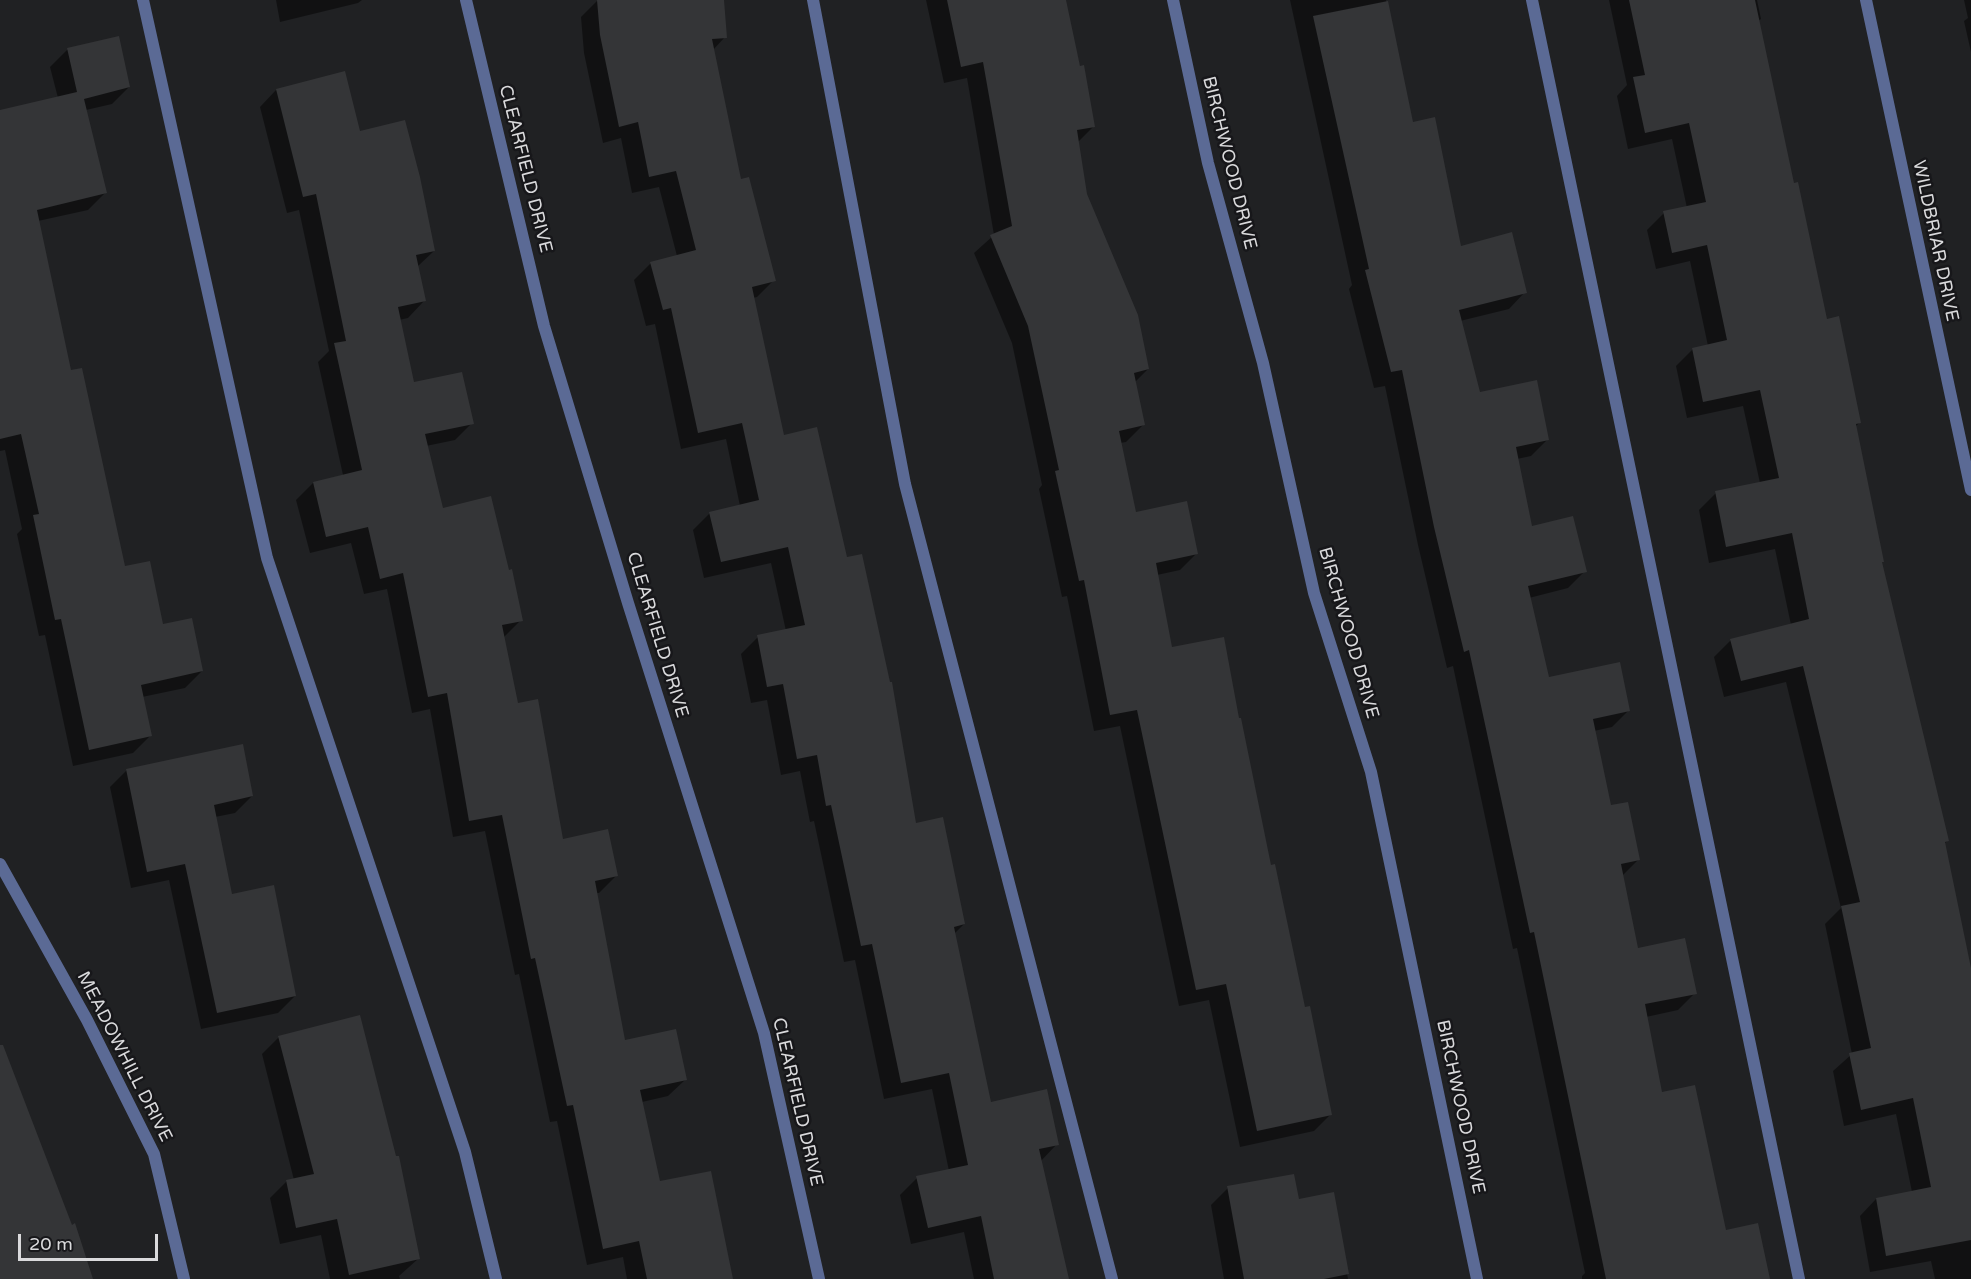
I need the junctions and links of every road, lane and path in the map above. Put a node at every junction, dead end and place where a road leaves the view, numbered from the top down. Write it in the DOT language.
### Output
graph roads {
  1 [pos="143,0"];
  2 [pos="466,0"];
  3 [pos="813,0"];
  4 [pos="1173,0"];
  5 [pos="1532,0"];
  6 [pos="1866,0"];
  7 [pos="1971,489"];
  8 [pos="0,864"];
  9 [pos="184,1279"];
  10 [pos="496,1279"];
  11 [pos="819,1279"];
  12 [pos="1112,1279"];
  13 [pos="1477,1279"];
  14 [pos="1799,1279"];
  1 -- 10 [label="street"];
  2 -- 11 [label="street, CLEARFIELD DRIVE"];
  3 -- 12 [label="street"];
  4 -- 13 [label="street, BIRCHWOOD DRIVE"];
  5 -- 14 [label="street"];
  6 -- 7 [label="street, WILDBRIAR DRIVE"];
  8 -- 9 [label="street, MEADOWHILL DRIVE"];
}
